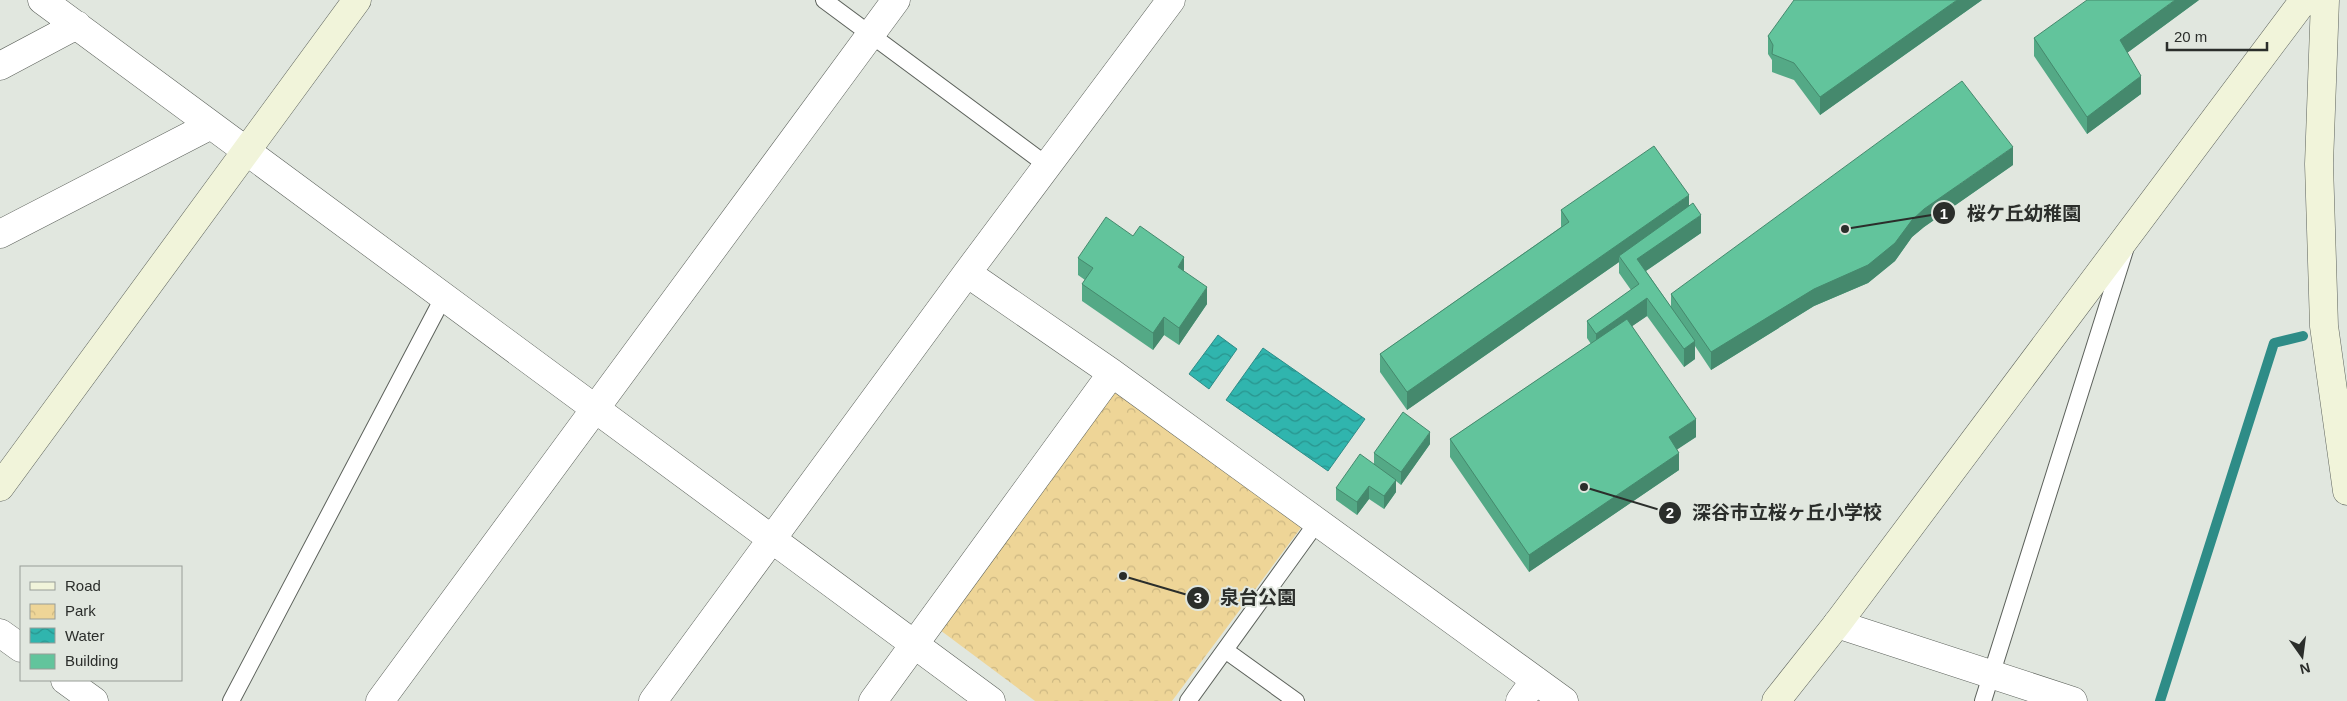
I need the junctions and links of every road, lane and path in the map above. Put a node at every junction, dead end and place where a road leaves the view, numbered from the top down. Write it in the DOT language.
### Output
graph roads {
  1 [pos="42,0"];
  2 [pos="358,0"];
  3 [pos="824,0"];
  4 [pos="896,0"];
  5 [pos="1171,0"];
  6 [pos="2304,0"];
  7 [pos="2325,0"];
  8 [pos="77,25"];
  9 [pos="870,34"];
  10 [pos="0,66"];
  11 [pos="211,125"];
  12 [pos="246,150"];
  13 [pos="1048,166"];
  14 [pos="2131,231"];
  15 [pos="0,234"];
  16 [pos="967,273"];
  17 [pos="444,296"];
  18 [pos="1112,373"];
  19 [pos="595,408"];
  20 [pos="0,487"];
  21 [pos="2347,490"];
  22 [pos="1318,521"];
  23 [pos="772,539"];
  24 [pos="1837,624"];
  25 [pos="0,632"];
  26 [pos="915,645"];
  27 [pos="20,647"];
  28 [pos="1225,650"];
  29 [pos="1992,674"];
  30 [pos="66,681"];
  31 [pos="1527,690"];
  32 [pos="94,701"];
  33 [pos="231,701"];
  34 [pos="380,701"];
  35 [pos="653,701"];
  36 [pos="873,701"];
  37 [pos="991,701"];
  38 [pos="1188,701"];
  39 [pos="1296,701"];
  40 [pos="1564,701"];
  41 [pos="1776,701"];
  42 [pos="1983,701"];
  43 [pos="2073,701"];
  1 -- 8 [label="street"];
  2 -- 12 [label="street"];
  3 -- 9 [label="lane"];
  4 -- 9 [label="street"];
  5 -- 13 [label="street"];
  6 -- 14 [label="street"];
  7 -- 21 [label="street"];
  8 -- 10 [label="street"];
  8 -- 11 [label="street"];
  9 -- 13 [label="lane"];
  9 -- 19 [label="street"];
  11 -- 12 [label="street"];
  11 -- 15 [label="street"];
  12 -- 17 [label="street"];
  12 -- 20 [label="street"];
  13 -- 16 [label="street"];
  14 -- 24 [label="street"];
  14 -- 29 [label="lane"];
  16 -- 18 [label="street"];
  16 -- 23 [label="street"];
  17 -- 19 [label="street"];
  17 -- 33 [label="lane"];
  18 -- 22 [label="street"];
  18 -- 26 [label="street"];
  19 -- 23 [label="street"];
  19 -- 34 [label="street"];
  22 -- 28 [label="lane"];
  22 -- 31 [label="street"];
  23 -- 26 [label="street"];
  23 -- 35 [label="street"];
  24 -- 29 [label="street"];
  24 -- 41 [label="street"];
  25 -- 27 [label="street"];
  26 -- 36 [label="street"];
  26 -- 37 [label="street"];
  28 -- 38 [label="lane"];
  28 -- 39 [label="lane"];
  29 -- 42 [label="lane"];
  29 -- 43 [label="street"];
  30 -- 32 [label="street"];
  31 -- 40 [label="street"];
}
